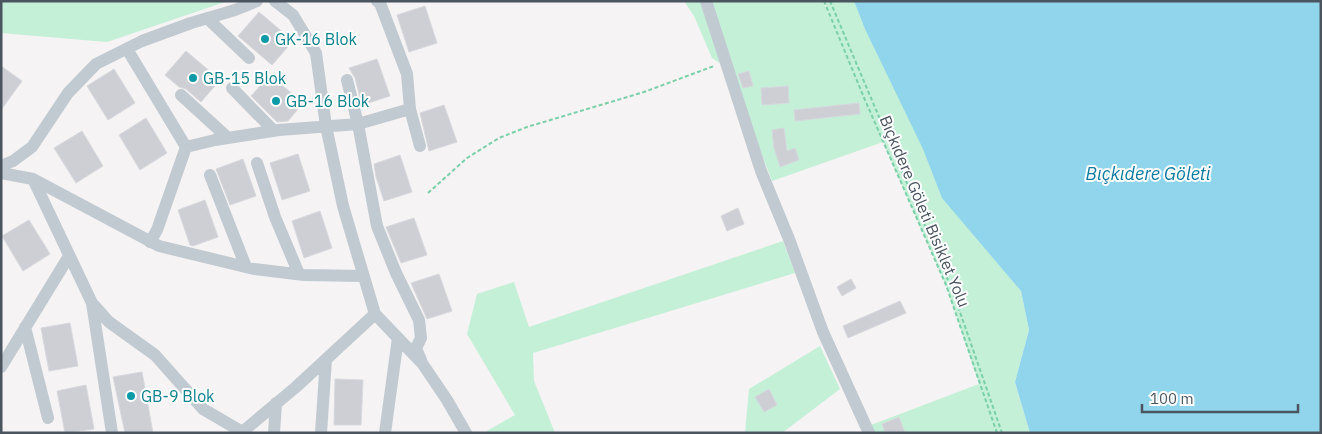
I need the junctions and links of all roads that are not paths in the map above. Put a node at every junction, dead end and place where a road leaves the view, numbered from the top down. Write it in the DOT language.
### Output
graph roads {
  1 [pos="257,1"];
  2 [pos="275,1"];
  3 [pos="377,1"];
  4 [pos="706,1"];
  5 [pos="206,18"];
  6 [pos="127,49"];
  7 [pos="249,58"];
  8 [pos="347,80"];
  9 [pos="232,88"];
  10 [pos="181,95"];
  11 [pos="410,108"];
  12 [pos="358,124"];
  13 [pos="326,126"];
  14 [pos="274,131"];
  15 [pos="228,138"];
  16 [pos="420,146"];
  17 [pos="186,147"];
  18 [pos="258,163"];
  19 [pos="1,166"];
  20 [pos="1,173"];
  21 [pos="210,175"];
  22 [pos="33,179"];
  23 [pos="150,242"];
  24 [pos="69,256"];
  25 [pos="246,267"];
  26 [pos="299,274"];
  27 [pos="363,276"];
  28 [pos="92,303"];
  29 [pos="375,314"];
  30 [pos="25,327"];
  31 [pos="398,338"];
  32 [pos="326,359"];
  33 [pos="422,363"];
  34 [pos="1,367"];
  35 [pos="276,403"];
  36 [pos="48,418"];
  37 [pos="242,432"];
  38 [pos="112,433"];
  39 [pos="274,433"];
  40 [pos="321,433"];
  41 [pos="385,433"];
  42 [pos="466,433"];
  43 [pos="869,433"];
  1 -- 5 [label="street"];
  2 -- 13 [label="street"];
  3 -- 11 [label="street"];
  4 -- 43 [label="street"];
  5 -- 6 [label="street"];
  5 -- 7 [label="street"];
  6 -- 17 [label="street"];
  6 -- 19 [label="street"];
  8 -- 12 [label="street"];
  9 -- 14 [label="street"];
  10 -- 15 [label="street"];
  11 -- 12 [label="street"];
  11 -- 16 [label="street"];
  12 -- 13 [label="street"];
  12 -- 33 [label="street"];
  13 -- 14 [label="street"];
  13 -- 27 [label="street"];
  14 -- 15 [label="street"];
  15 -- 17 [label="street"];
  17 -- 23 [label="street"];
  18 -- 26 [label="street"];
  20 -- 22 [label="street"];
  21 -- 25 [label="street"];
  22 -- 23 [label="street"];
  22 -- 24 [label="street"];
  23 -- 25 [label="street"];
  24 -- 28 [label="street"];
  24 -- 30 [label="street"];
  25 -- 26 [label="street"];
  26 -- 27 [label="street"];
  27 -- 29 [label="street"];
  28 -- 37 [label="street"];
  28 -- 38 [label="street"];
  29 -- 31 [label="street"];
  29 -- 32 [label="street"];
  30 -- 34 [label="street"];
  30 -- 36 [label="street"];
  31 -- 33 [label="street"];
  31 -- 41 [label="street"];
  32 -- 35 [label="street"];
  32 -- 40 [label="street"];
  33 -- 42 [label="street"];
  35 -- 37 [label="street"];
  35 -- 39 [label="street"];
}
